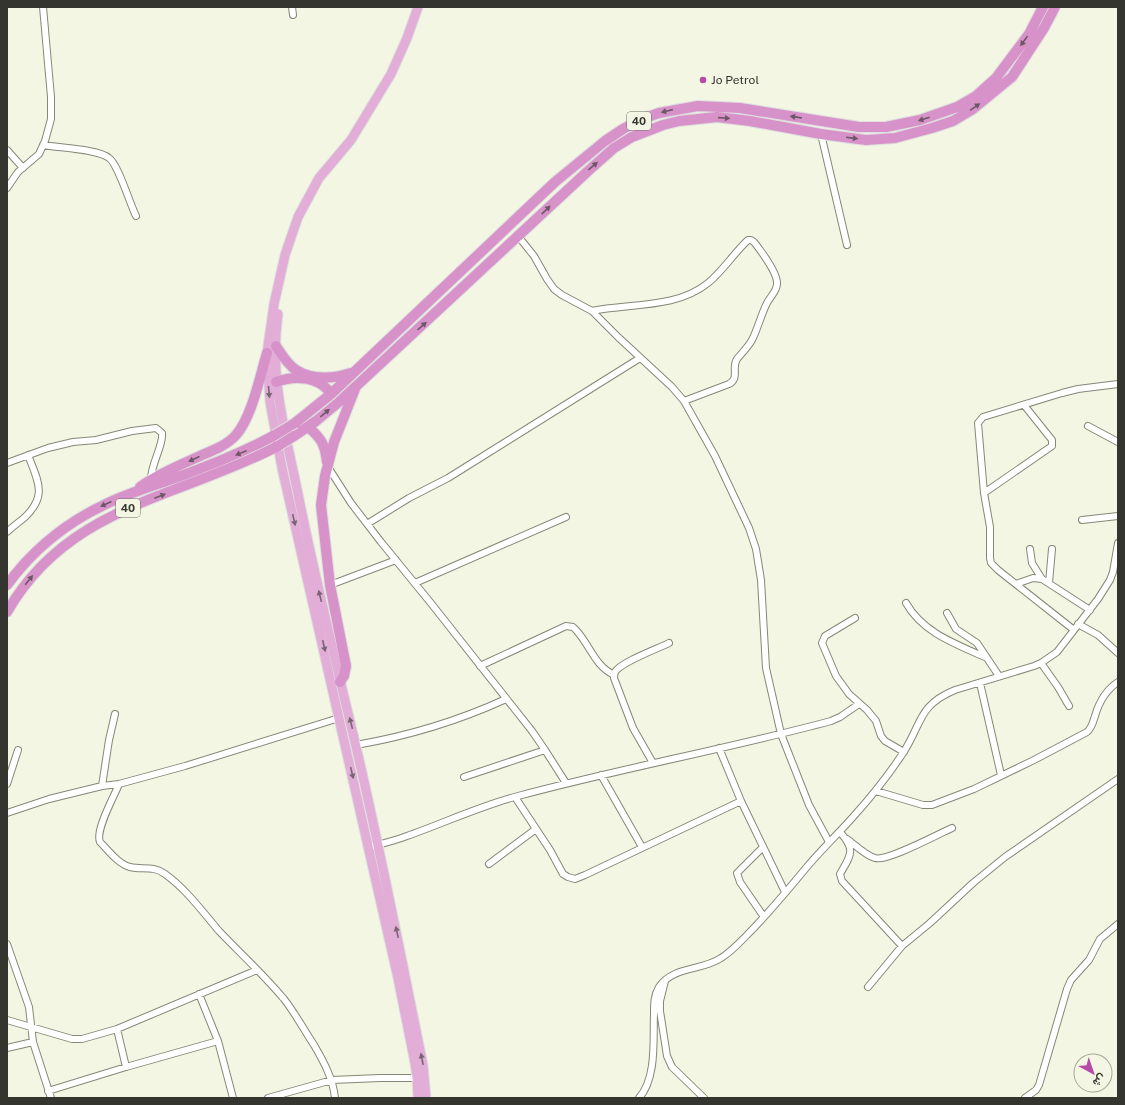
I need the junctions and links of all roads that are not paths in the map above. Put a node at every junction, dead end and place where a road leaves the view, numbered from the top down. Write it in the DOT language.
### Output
graph roads {
  1 [pos="44,7"];
  2 [pos="292,7"];
  3 [pos="418,7"];
  4 [pos="1043,7"];
  5 [pos="1055,7"];
  6 [pos="293,15"];
  7 [pos="822,134"];
  8 [pos="43,145"];
  9 [pos="7,150"];
  10 [pos="23,168"];
  11 [pos="555,182"];
  12 [pos="7,188"];
  13 [pos="564,193"];
  14 [pos="136,216"];
  15 [pos="518,236"];
  16 [pos="847,245"];
  17 [pos="288,256"];
  18 [pos="592,311"];
  19 [pos="276,346"];
  20 [pos="267,353"];
  21 [pos="640,358"];
  22 [pos="354,372"];
  23 [pos="276,382"];
  24 [pos="1118,384"];
  25 [pos="356,385"];
  26 [pos="331,394"];
  27 [pos="684,401"];
  28 [pos="1024,405"];
  29 [pos="308,426"];
  30 [pos="1088,426"];
  31 [pos="1118,442"];
  32 [pos="28,455"];
  33 [pos="7,463"];
  34 [pos="328,467"];
  35 [pos="150,479"];
  36 [pos="984,493"];
  37 [pos="129,494"];
  38 [pos="1118,516"];
  39 [pos="566,517"];
  40 [pos="1082,520"];
  41 [pos="367,524"];
  42 [pos="7,532"];
  43 [pos="1118,543"];
  44 [pos="1030,549"];
  45 [pos="1052,549"];
  46 [pos="396,560"];
  47 [pos="1115,573"];
  48 [pos="1042,579"];
  49 [pos="415,583"];
  50 [pos="1049,583"];
  51 [pos="1016,584"];
  52 [pos="7,585"];
  53 [pos="330,585"];
  54 [pos="906,603"];
  55 [pos="1090,610"];
  56 [pos="7,612"];
  57 [pos="947,613"];
  58 [pos="855,618"];
  59 [pos="1076,627"];
  60 [pos="669,644"];
  61 [pos="1118,653"];
  62 [pos="986,658"];
  63 [pos="1041,663"];
  64 [pos="480,666"];
  65 [pos="614,675"];
  66 [pos="999,676"];
  67 [pos="1118,682"];
  68 [pos="336,683"];
  69 [pos="980,683"];
  70 [pos="506,699"];
  71 [pos="859,704"];
  72 [pos="1069,706"];
  73 [pos="115,714"];
  74 [pos="339,718"];
  75 [pos="781,734"];
  76 [pos="356,745"];
  77 [pos="719,748"];
  78 [pos="18,750"];
  79 [pos="545,750"];
  80 [pos="904,752"];
  81 [pos="653,763"];
  82 [pos="601,775"];
  83 [pos="1001,776"];
  84 [pos="464,777"];
  85 [pos="1118,780"];
  86 [pos="566,783"];
  87 [pos="7,784"];
  88 [pos="119,784"];
  89 [pos="102,786"];
  90 [pos="876,791"];
  91 [pos="515,797"];
  92 [pos="741,801"];
  93 [pos="7,812"];
  94 [pos="536,828"];
  95 [pos="952,828"];
  96 [pos="840,832"];
  97 [pos="844,837"];
  98 [pos="829,842"];
  99 [pos="378,844"];
  100 [pos="369,847"];
  101 [pos="763,847"];
  102 [pos="642,848"];
  103 [pos="489,864"];
  104 [pos="785,892"];
  105 [pos="764,917"];
  106 [pos="1118,924"];
  107 [pos="7,944"];
  108 [pos="902,946"];
  109 [pos="257,970"];
  110 [pos="665,981"];
  111 [pos="868,987"];
  112 [pos="199,994"];
  113 [pos="7,1020"];
  114 [pos="31,1027"];
  115 [pos="117,1029"];
  116 [pos="218,1041"];
  117 [pos="33,1042"];
  118 [pos="7,1048"];
  119 [pos="126,1066"];
  120 [pos="421,1078"];
  121 [pos="332,1080"];
  122 [pos="48,1091"];
  123 [pos="51,1098"];
  124 [pos="233,1098"];
  125 [pos="268,1098"];
  126 [pos="335,1098"];
  127 [pos="418,1098"];
  128 [pos="426,1098"];
  129 [pos="639,1098"];
  130 [pos="704,1098"];
  131 [pos="1025,1098"];
  1 -- 8 [label="street"];
  2 -- 6 [label="street"];
  3 -- 17 [label="main road"];
  4 -- 11 [label="highway, 40, one-way"];
  7 -- 5 [label="highway, 40, one-way"];
  13 -- 7 [label="highway, 40, one-way"];
  7 -- 16 [label="street"];
  8 -- 10 [label="street"];
  8 -- 14 [label="street"];
  9 -- 10 [label="street"];
  10 -- 12 [label="street"];
  11 -- 13 [label="highway"];
  11 -- 22 [label="highway, 40"];
  15 -- 13 [label="highway, 40, one-way"];
  15 -- 18 [label="street"];
  25 -- 15 [label="highway, 40, one-way"];
  17 -- 19 [label="main road"];
  17 -- 20 [label="main road"];
  18 -- 21 [label="street"];
  18 -- 27 [label="street"];
  19 -- 22 [label="highway"];
  19 -- 23 [label="main road"];
  20 -- 35 [label="highway, one-way"];
  20 -- 68 [label="main road, one-way"];
  21 -- 27 [label="street"];
  21 -- 41 [label="street"];
  22 -- 26 [label="highway, 40"];
  23 -- 26 [label="highway"];
  68 -- 23 [label="main road, one-way"];
  24 -- 28 [label="street"];
  29 -- 25 [label="highway, 40, one-way"];
  25 -- 34 [label="highway"];
  26 -- 37 [label="highway, 40, one-way, bridge"];
  27 -- 75 [label="street"];
  28 -- 36 [label="street"];
  28 -- 36 [label="street"];
  29 -- 34 [label="highway"];
  56 -- 29 [label="highway, 40, one-way, bridge"];
  30 -- 31 [label="street"];
  32 -- 33 [label="street"];
  32 -- 35 [label="street"];
  32 -- 42 [label="street"];
  34 -- 41 [label="street"];
  34 -- 53 [label="highway"];
  35 -- 37 [label="highway"];
  36 -- 51 [label="street"];
  37 -- 52 [label="highway, 40, one-way"];
  38 -- 40 [label="street"];
  39 -- 49 [label="street"];
  41 -- 46 [label="street"];
  43 -- 47 [label="street"];
  44 -- 48 [label="street"];
  45 -- 50 [label="street"];
  46 -- 49 [label="street"];
  46 -- 53 [label="street"];
  47 -- 55 [label="street"];
  48 -- 50 [label="street"];
  48 -- 51 [label="street"];
  49 -- 64 [label="street"];
  50 -- 55 [label="street"];
  51 -- 59 [label="street"];
  53 -- 68 [label="highway"];
  54 -- 62 [label="street"];
  55 -- 59 [label="street"];
  57 -- 62 [label="street"];
  58 -- 71 [label="street"];
  59 -- 61 [label="street"];
  59 -- 63 [label="street"];
  60 -- 65 [label="street"];
  62 -- 66 [label="street"];
  63 -- 66 [label="street"];
  63 -- 72 [label="street"];
  64 -- 65 [label="street"];
  64 -- 70 [label="street"];
  65 -- 81 [label="street"];
  66 -- 69 [label="street"];
  67 -- 83 [label="street"];
  68 -- 74 [label="main road"];
  76 -- 68 [label="main road, one-way"];
  69 -- 80 [label="street"];
  69 -- 83 [label="street"];
  70 -- 76 [label="street"];
  70 -- 79 [label="street"];
  71 -- 75 [label="street"];
  71 -- 80 [label="street"];
  73 -- 89 [label="street"];
  74 -- 88 [label="street"];
  74 -- 100 [label="main road, one-way"];
  75 -- 77 [label="street"];
  75 -- 98 [label="street"];
  76 -- 99 [label="main road"];
  77 -- 81 [label="street"];
  77 -- 92 [label="street"];
  78 -- 87 [label="street"];
  79 -- 84 [label="street"];
  79 -- 86 [label="street"];
  80 -- 90 [label="street"];
  81 -- 82 [label="street"];
  82 -- 86 [label="street"];
  82 -- 102 [label="street"];
  83 -- 90 [label="street"];
  85 -- 108 [label="street"];
  86 -- 91 [label="street"];
  88 -- 89 [label="street"];
  88 -- 109 [label="street"];
  89 -- 93 [label="street"];
  90 -- 96 [label="street"];
  91 -- 94 [label="street"];
  91 -- 99 [label="street"];
  92 -- 101 [label="street"];
  92 -- 102 [label="street"];
  94 -- 102 [label="street"];
  94 -- 103 [label="street"];
  95 -- 97 [label="street"];
  96 -- 97 [label="street"];
  96 -- 98 [label="street"];
  97 -- 108 [label="street"];
  98 -- 104 [label="street"];
  99 -- 100 [label="street"];
  120 -- 99 [label="main road, one-way"];
  100 -- 120 [label="main road"];
  101 -- 104 [label="street"];
  101 -- 105 [label="street"];
  104 -- 105 [label="street"];
  105 -- 110 [label="street"];
  106 -- 131 [label="street"];
  107 -- 114 [label="street"];
  108 -- 111 [label="street"];
  109 -- 112 [label="street"];
  109 -- 121 [label="street"];
  110 -- 129 [label="street"];
  110 -- 130 [label="street"];
  112 -- 115 [label="street"];
  112 -- 116 [label="street"];
  113 -- 114 [label="street"];
  114 -- 115 [label="street"];
  114 -- 117 [label="street"];
  115 -- 119 [label="street"];
  116 -- 119 [label="street"];
  116 -- 124 [label="street"];
  117 -- 118 [label="street"];
  117 -- 122 [label="street"];
  119 -- 122 [label="street"];
  120 -- 121 [label="street"];
  120 -- 127 [label="main road"];
  120 -- 128 [label="main road"];
  121 -- 125 [label="street"];
  121 -- 126 [label="street"];
  122 -- 123 [label="street"];
}
